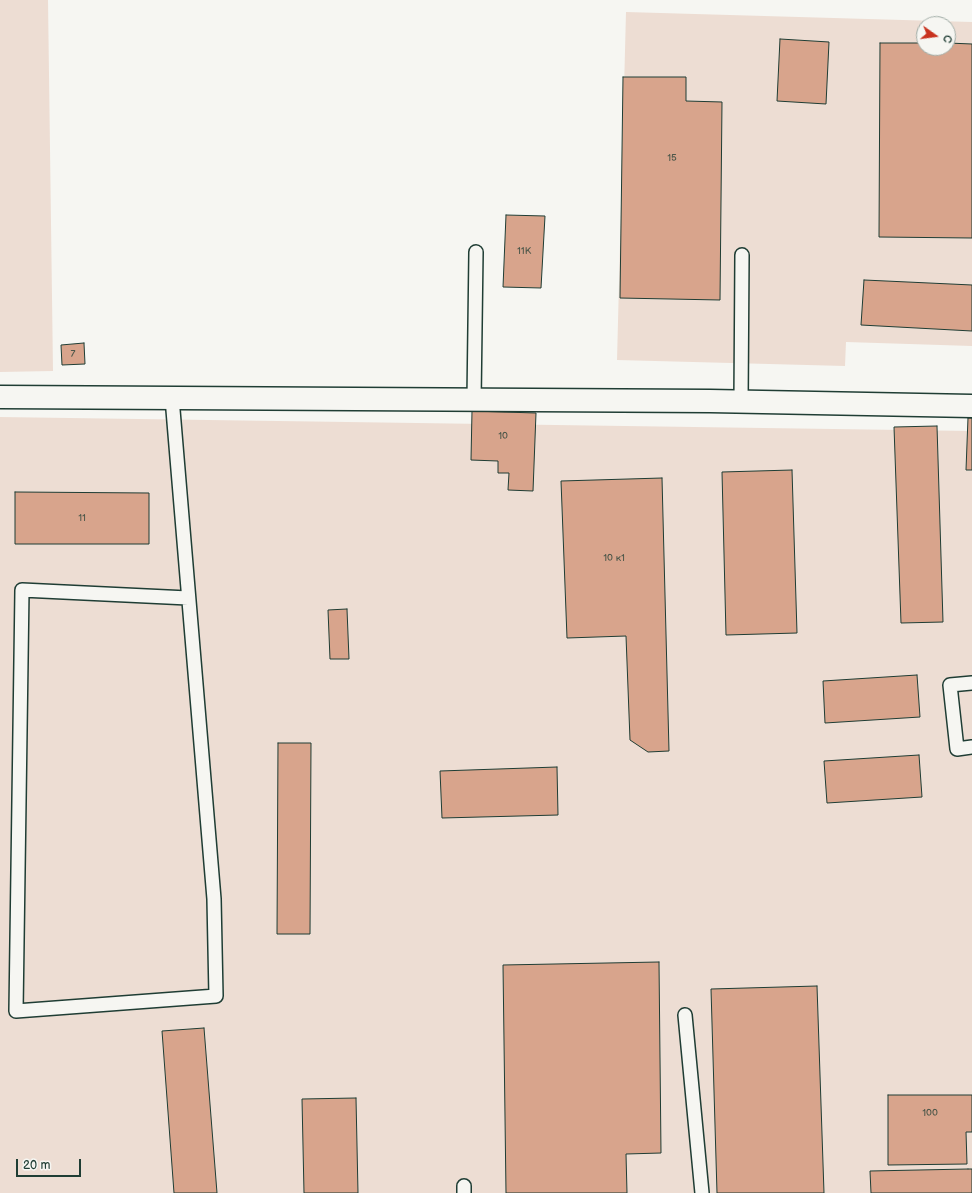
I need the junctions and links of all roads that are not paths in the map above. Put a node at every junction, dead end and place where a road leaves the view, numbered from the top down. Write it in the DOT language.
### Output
graph roads {
  1 [pos="476,252"];
  2 [pos="742,255"];
  3 [pos="0,397"];
  4 [pos="172,398"];
  5 [pos="474,400"];
  6 [pos="740,402"];
  7 [pos="972,406"];
  8 [pos="188,598"];
  9 [pos="972,683"];
  10 [pos="972,747"];
  11 [pos="685,1015"];
  12 [pos="702,1193"];
  1 -- 5 [label="lane"];
  2 -- 6 [label="lane"];
  3 -- 4 [label="street"];
  4 -- 5 [label="street"];
  4 -- 8 [label="lane"];
  5 -- 6 [label="street"];
  6 -- 7 [label="street"];
  8 -- 8 [label="lane"];
  9 -- 10 [label="lane"];
  11 -- 12 [label="lane"];
}
